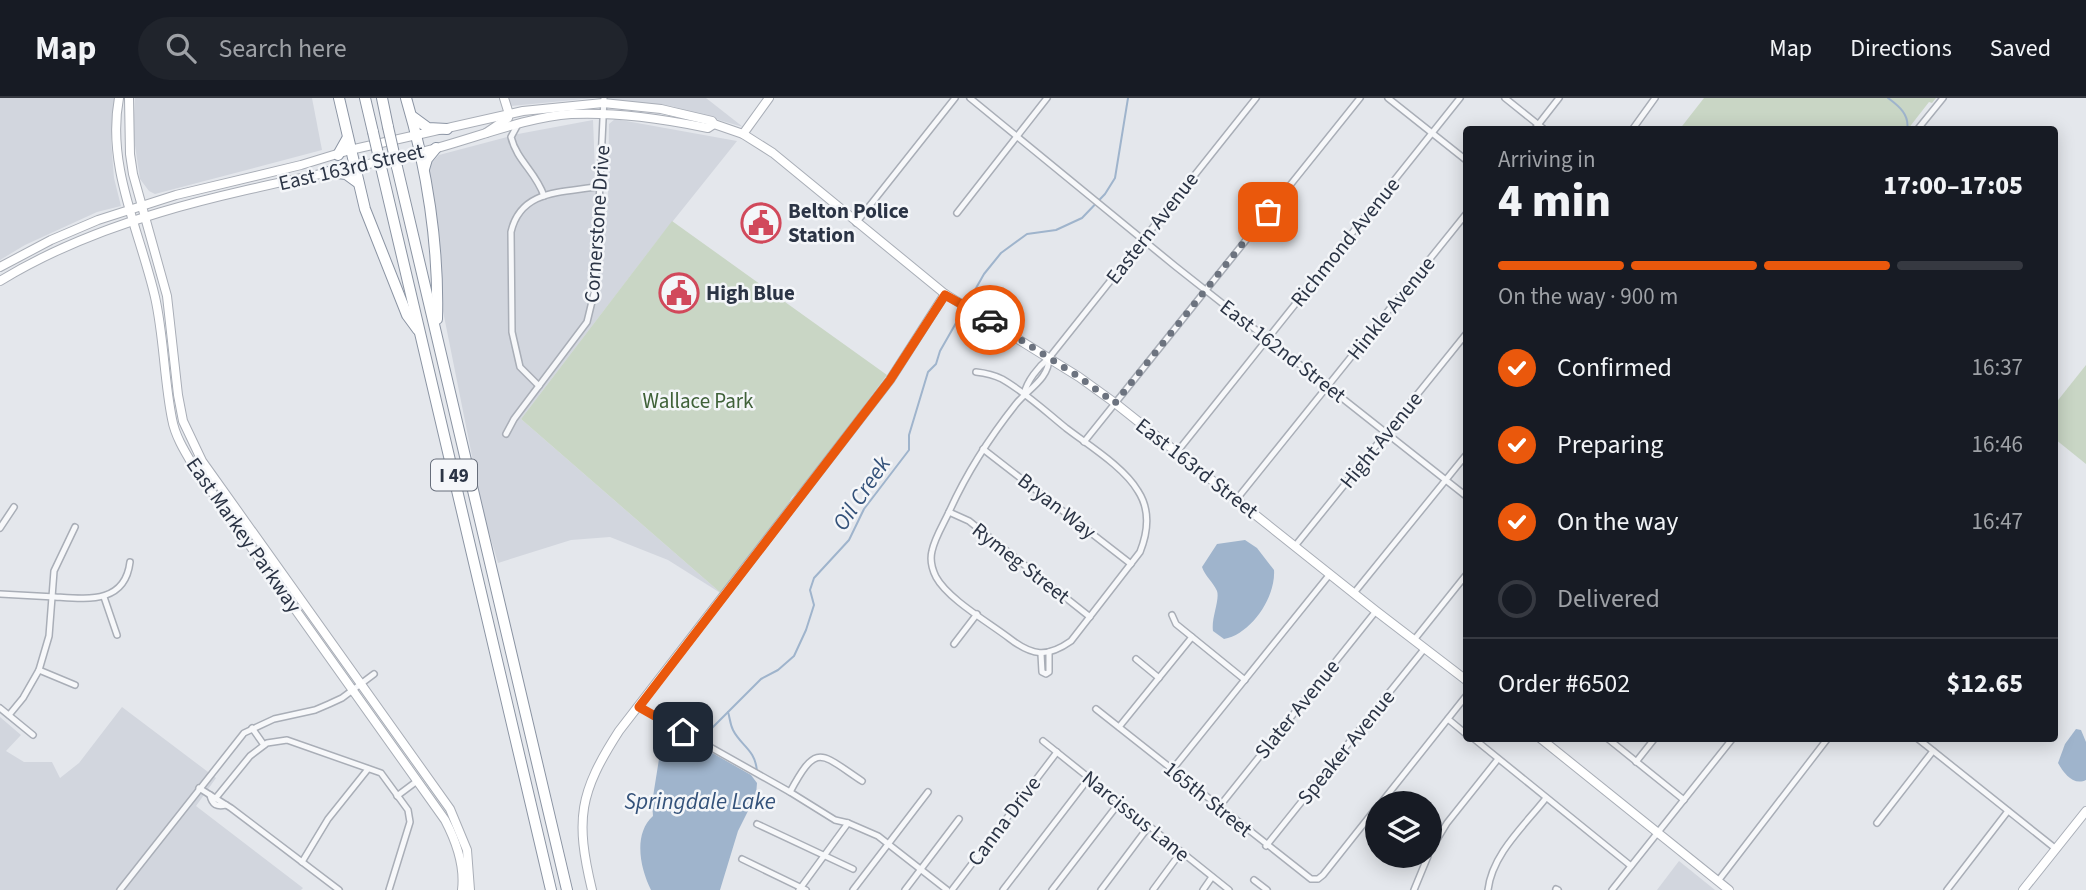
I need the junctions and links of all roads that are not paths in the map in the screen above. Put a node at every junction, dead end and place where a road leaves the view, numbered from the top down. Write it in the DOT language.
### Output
graph roads {
  1 [pos="119,98"];
  2 [pos="129,98"];
  3 [pos="339,98"];
  4 [pos="365,98"];
  5 [pos="382,98"];
  6 [pos="406,98"];
  7 [pos="504,98"];
  8 [pos="768,98"];
  9 [pos="955,98"];
  10 [pos="970,98"];
  11 [pos="1047,98"];
  12 [pos="1256,98"];
  13 [pos="1360,98"];
  14 [pos="1388,98"];
  15 [pos="1460,98"];
  16 [pos="1505,98"];
  17 [pos="1559,98"];
  18 [pos="1655,98"];
  19 [pos="1943,98"];
  20 [pos="604,101"];
  21 [pos="411,114"];
  22 [pos="509,114"];
  23 [pos="604,114"];
  24 [pos="714,124"];
  25 [pos="517,126"];
  26 [pos="1535,126"];
  27 [pos="1537,126"];
  28 [pos="1635,126"];
  29 [pos="1920,126"];
  30 [pos="447,129"];
  31 [pos="501,130"];
  32 [pos="1432,133"];
  33 [pos="483,135"];
  34 [pos="743,135"];
  35 [pos="417,136"];
  36 [pos="511,136"];
  37 [pos="1017,136"];
  38 [pos="347,139"];
  39 [pos="436,148"];
  40 [pos="350,150"];
  41 [pos="419,153"];
  42 [pos="338,155"];
  43 [pos="1463,158"];
  44 [pos="354,166"];
  45 [pos="329,172"];
  46 [pos="358,184"];
  47 [pos="425,184"];
  48 [pos="601,186"];
  49 [pos="544,195"];
  50 [pos="143,205"];
  51 [pos="129,210"];
  52 [pos="957,213"];
  53 [pos="146,217"];
  54 [pos="1463,218"];
  55 [pos="132,222"];
  56 [pos="856,223"];
  57 [pos="1143,239"];
  58 [pos="0,267"];
  59 [pos="0,281"];
  60 [pos="1206,290"];
  61 [pos="945,295"];
  62 [pos="420,334"];
  63 [pos="436,334"];
  64 [pos="1463,338"];
  65 [pos="1268,339"];
  66 [pos="1049,358"];
  67 [pos="976,372"];
  68 [pos="538,386"];
  69 [pos="1328,387"];
  70 [pos="1024,394"];
  71 [pos="1115,403"];
  72 [pos="506,433"];
  73 [pos="1387,433"];
  74 [pos="1084,442"];
  75 [pos="983,449"];
  76 [pos="1177,452"];
  77 [pos="1463,459"];
  78 [pos="1447,480"];
  79 [pos="1463,493"];
  80 [pos="1236,500"];
  81 [pos="14,507"];
  82 [pos="949,512"];
  83 [pos="75,527"];
  84 [pos="0,528"];
  85 [pos="1295,546"];
  86 [pos="130,562"];
  87 [pos="1131,564"];
  88 [pos="1330,574"];
  89 [pos="1463,579"];
  90 [pos="0,593"];
  91 [pos="1354,593"];
  92 [pos="51,597"];
  93 [pos="104,597"];
  94 [pos="1376,611"];
  95 [pos="978,614"];
  96 [pos="1172,615"];
  97 [pos="1090,617"];
  98 [pos="117,635"];
  99 [pos="1192,637"];
  100 [pos="1414,639"];
  101 [pos="954,644"];
  102 [pos="1425,648"];
  103 [pos="1049,652"];
  104 [pos="1041,654"];
  105 [pos="1136,659"];
  106 [pos="39,670"];
  107 [pos="374,674"];
  108 [pos="1159,678"];
  109 [pos="1463,678"];
  110 [pos="1245,680"];
  111 [pos="361,684"];
  112 [pos="75,685"];
  113 [pos="353,690"];
  114 [pos="1463,700"];
  115 [pos="639,707"];
  116 [pos="0,708"];
  117 [pos="1096,709"];
  118 [pos="9,715"];
  119 [pos="1448,719"];
  120 [pos="1119,727"];
  121 [pos="252,728"];
  122 [pos="1463,732"];
  123 [pos="33,735"];
  124 [pos="1043,741"];
  125 [pos="1478,742"];
  126 [pos="1545,742"];
  127 [pos="1612,742"];
  128 [pos="1652,742"];
  129 [pos="1730,742"];
  130 [pos="1825,742"];
  131 [pos="1922,742"];
  132 [pos="264,745"];
  133 [pos="1933,751"];
  134 [pos="1057,752"];
  135 [pos="1498,759"];
  136 [pos="1636,762"];
  137 [pos="368,769"];
  138 [pos="1172,770"];
  139 [pos="1089,778"];
  140 [pos="418,780"];
  141 [pos="862,781"];
  142 [pos="199,788"];
  143 [pos="1391,791"];
  144 [pos="790,792"];
  145 [pos="928,792"];
  146 [pos="397,796"];
  147 [pos="213,797"];
  148 [pos="1546,798"];
  149 [pos="1684,800"];
  150 [pos="1119,803"];
  151 [pos="1219,807"];
  152 [pos="2008,811"];
  153 [pos="2086,811"];
  154 [pos="959,819"];
  155 [pos="1365,822"];
  156 [pos="848,823"];
  157 [pos="1877,823"];
  158 [pos="757,824"];
  159 [pos="1149,826"];
  160 [pos="1442,831"];
  161 [pos="1658,833"];
  162 [pos="889,843"];
  163 [pos="1266,846"];
  164 [pos="2056,849"];
  165 [pos="1181,852"];
  166 [pos="824,855"];
  167 [pos="743,859"];
  168 [pos="302,862"];
  169 [pos="1631,866"];
  170 [pos="1423,868"];
  171 [pos="853,869"];
  172 [pos="921,869"];
  173 [pos="1212,877"];
  174 [pos="1254,880"];
  175 [pos="1718,881"];
  176 [pos="802,889"];
  177 [pos="120,890"];
  178 [pos="339,890"];
  179 [pos="389,890"];
  180 [pos="462,890"];
  181 [pos="470,890"];
  182 [pos="551,890"];
  183 [pos="567,890"];
  184 [pos="592,890"];
  185 [pos="853,890"];
  186 [pos="905,890"];
  187 [pos="949,890"];
  188 [pos="1003,890"];
  189 [pos="1052,890"];
  190 [pos="1101,890"];
  191 [pos="1153,890"];
  192 [pos="1203,890"];
  193 [pos="1230,890"];
  194 [pos="1267,890"];
  195 [pos="1414,890"];
  196 [pos="1488,890"];
  197 [pos="1612,890"];
  198 [pos="1729,890"];
  199 [pos="1947,890"];
  200 [pos="2023,890"];
  1 -- 51 [label="street, East Markey Parkway"];
  2 -- 50 [label="street, East Markey Parkway"];
  3 -- 38 [label="highway"];
  4 -- 62 [label="highway, I 49, bridge"];
  5 -- 63 [label="highway, I 49, bridge"];
  6 -- 21 [label="highway"];
  7 -- 22 [label="street"];
  8 -- 34 [label="street"];
  9 -- 56 [label="street"];
  10 -- 37 [label="street, East 162nd Street"];
  11 -- 37 [label="street"];
  12 -- 57 [label="street, Eastern Avenue"];
  13 -- 60 [label="street"];
  14 -- 32 [label="street"];
  15 -- 32 [label="street, Richmond Avenue"];
  16 -- 26 [label="street"];
  17 -- 27 [label="street"];
  18 -- 28 [label="street"];
  19 -- 29 [label="street"];
  20 -- 22 [label="street, East 163rd Street"];
  20 -- 23 [label="street, Cornerstone Drive"];
  20 -- 24 [label="street, East 163rd Street"];
  21 -- 30 [label="highway"];
  21 -- 35 [label="highway"];
  22 -- 30 [label="street, East 163rd Street"];
  22 -- 33 [label="street"];
  23 -- 24 [label="street, East 163rd Street"];
  23 -- 25 [label="street, East 163rd Street"];
  23 -- 48 [label="street, Cornerstone Drive"];
  24 -- 34 [label="street, East 163rd Street"];
  25 -- 31 [label="street, East 163rd Street"];
  25 -- 36 [label="street"];
  30 -- 35 [label="street, East 163rd Street"];
  31 -- 33 [label="street, East 163rd Street"];
  31 -- 36 [label="street"];
  32 -- 43 [label="street"];
  32 -- 65 [label="street, Richmond Avenue"];
  33 -- 39 [label="street, East 163rd Street"];
  34 -- 56 [label="street, East 163rd Street"];
  35 -- 40 [label="street, East 163rd Street"];
  35 -- 41 [label="highway"];
  36 -- 49 [label="street"];
  37 -- 52 [label="street"];
  37 -- 57 [label="street, East 162nd Street"];
  38 -- 40 [label="highway"];
  38 -- 42 [label="highway"];
  39 -- 41 [label="street, East 163rd Street"];
  39 -- 47 [label="highway"];
  40 -- 42 [label="street, East 163rd Street"];
  40 -- 44 [label="highway"];
  41 -- 44 [label="street, East 163rd Street"];
  41 -- 47 [label="highway"];
  42 -- 50 [label="street, East 163rd Street"];
  44 -- 45 [label="street, East 163rd Street"];
  44 -- 46 [label="highway"];
  45 -- 46 [label="highway"];
  45 -- 53 [label="street, East 163rd Street"];
  46 -- 62 [label="highway"];
  47 -- 63 [label="highway"];
  48 -- 49 [label="street"];
  48 -- 68 [label="street, Cornerstone Drive"];
  49 -- 68 [label="street"];
  50 -- 51 [label="street, East 163rd Street"];
  50 -- 53 [label="street, East Markey Parkway"];
  51 -- 55 [label="street, East Markey Parkway"];
  51 -- 58 [label="street, East 163rd Street"];
  53 -- 55 [label="street, East 163rd Street"];
  53 -- 111 [label="street, East Markey Parkway"];
  54 -- 69 [label="street, Hinkle Avenue"];
  55 -- 59 [label="street, East 163rd Street"];
  55 -- 113 [label="street, East Markey Parkway"];
  56 -- 61 [label="street, East 163rd Street"];
  57 -- 60 [label="street, East 162nd Street"];
  57 -- 66 [label="street, Eastern Avenue"];
  60 -- 65 [label="street, East 162nd Street"];
  60 -- 71 [label="street"];
  61 -- 66 [label="street, East 163rd Street"];
  61 -- 115 [label="street"];
  62 -- 182 [label="highway, I 49"];
  63 -- 183 [label="highway, I 49"];
  64 -- 73 [label="street, Hight Avenue"];
  65 -- 69 [label="street, East 162nd Street"];
  65 -- 76 [label="street, Richmond Avenue"];
  66 -- 70 [label="street, Eastern Avenue"];
  66 -- 71 [label="street, East 163rd Street"];
  67 -- 70 [label="street"];
  68 -- 72 [label="street, Cornerstone Drive"];
  69 -- 73 [label="street, East 162nd Street"];
  69 -- 80 [label="street, Hinkle Avenue"];
  70 -- 74 [label="street"];
  70 -- 75 [label="street, Eastern Avenue"];
  71 -- 74 [label="street"];
  71 -- 76 [label="street, East 163rd Street"];
  73 -- 78 [label="street, East 162nd Street"];
  73 -- 85 [label="street, Hight Avenue"];
  74 -- 87 [label="street"];
  75 -- 82 [label="street, Eastern Avenue"];
  75 -- 87 [label="street, Bryan Way"];
  76 -- 80 [label="street, East 163rd Street"];
  77 -- 78 [label="street"];
  78 -- 79 [label="street, East 162nd Street"];
  78 -- 91 [label="street"];
  80 -- 85 [label="street, East 163rd Street"];
  81 -- 84 [label="street"];
  82 -- 95 [label="street, Eastern Avenue"];
  82 -- 97 [label="street, Rymeg Street"];
  83 -- 92 [label="street"];
  85 -- 88 [label="street, East 163rd Street"];
  86 -- 93 [label="street"];
  87 -- 97 [label="street"];
  88 -- 91 [label="street, East 163rd Street"];
  88 -- 110 [label="street"];
  89 -- 100 [label="street"];
  90 -- 92 [label="street"];
  91 -- 94 [label="street, East 163rd Street"];
  92 -- 93 [label="street"];
  92 -- 106 [label="street"];
  93 -- 98 [label="street"];
  94 -- 100 [label="street, East 163rd Street"];
  94 -- 151 [label="street, Slater Avenue"];
  95 -- 101 [label="street"];
  95 -- 104 [label="street"];
  96 -- 99 [label="street"];
  97 -- 103 [label="street"];
  99 -- 108 [label="street"];
  99 -- 110 [label="street"];
  100 -- 102 [label="street, East 163rd Street"];
  102 -- 109 [label="street, East 163rd Street"];
  102 -- 163 [label="street, Speaker Avenue"];
  103 -- 104 [label="street"];
  103 -- 104 [label="street"];
  105 -- 108 [label="street"];
  106 -- 112 [label="street"];
  106 -- 118 [label="street"];
  107 -- 111 [label="street"];
  108 -- 120 [label="street"];
  110 -- 138 [label="street"];
  111 -- 113 [label="street"];
  111 -- 181 [label="street, East Markey Parkway"];
  113 -- 121 [label="street"];
  113 -- 140 [label="street, East Markey Parkway"];
  114 -- 119 [label="street"];
  115 -- 144 [label="street"];
  115 -- 184 [label="street"];
  116 -- 118 [label="street"];
  117 -- 120 [label="street, 165th Street"];
  118 -- 123 [label="street"];
  119 -- 122 [label="street"];
  119 -- 143 [label="street"];
  120 -- 138 [label="street, 165th Street"];
  121 -- 132 [label="street"];
  121 -- 142 [label="street"];
  124 -- 134 [label="street, Narcissus Lane"];
  125 -- 135 [label="street"];
  126 -- 161 [label="street"];
  127 -- 136 [label="street"];
  128 -- 136 [label="street"];
  129 -- 149 [label="street"];
  130 -- 175 [label="street"];
  131 -- 133 [label="street"];
  132 -- 137 [label="street"];
  132 -- 147 [label="street"];
  133 -- 152 [label="street"];
  133 -- 157 [label="street"];
  134 -- 139 [label="street, Narcissus Lane"];
  134 -- 187 [label="street, Canna Drive"];
  135 -- 148 [label="street"];
  135 -- 160 [label="street"];
  136 -- 149 [label="street"];
  137 -- 146 [label="street"];
  137 -- 168 [label="street"];
  138 -- 151 [label="street, 165th Street"];
  139 -- 150 [label="street, Narcissus Lane"];
  139 -- 188 [label="street"];
  140 -- 146 [label="street"];
  140 -- 180 [label="street, East Markey Parkway"];
  141 -- 144 [label="street"];
  142 -- 147 [label="street"];
  142 -- 177 [label="street"];
  144 -- 156 [label="street"];
  145 -- 162 [label="street"];
  146 -- 179 [label="street"];
  147 -- 168 [label="street"];
  148 -- 169 [label="street"];
  148 -- 196 [label="street"];
  149 -- 161 [label="street"];
  150 -- 159 [label="street, Narcissus Lane"];
  150 -- 189 [label="street"];
  151 -- 163 [label="street, 165th Street"];
  152 -- 164 [label="street"];
  152 -- 199 [label="street"];
  153 -- 164 [label="street"];
  154 -- 172 [label="street"];
  155 -- 163 [label="street, 165th Street"];
  156 -- 162 [label="street"];
  156 -- 166 [label="street"];
  158 -- 166 [label="street"];
  159 -- 165 [label="street, Narcissus Lane"];
  159 -- 190 [label="street"];
  161 -- 169 [label="street"];
  161 -- 175 [label="street"];
  162 -- 172 [label="street"];
  162 -- 185 [label="street"];
  164 -- 200 [label="street"];
  165 -- 173 [label="street, Narcissus Lane"];
  165 -- 191 [label="street"];
  166 -- 171 [label="street"];
  166 -- 176 [label="street"];
  167 -- 176 [label="street"];
  168 -- 178 [label="street"];
  169 -- 197 [label="street"];
  170 -- 195 [label="street"];
  172 -- 186 [label="street"];
  172 -- 187 [label="street"];
  173 -- 192 [label="street"];
  173 -- 193 [label="street, Narcissus Lane"];
  174 -- 194 [label="street"];
  175 -- 198 [label="street"];
}
